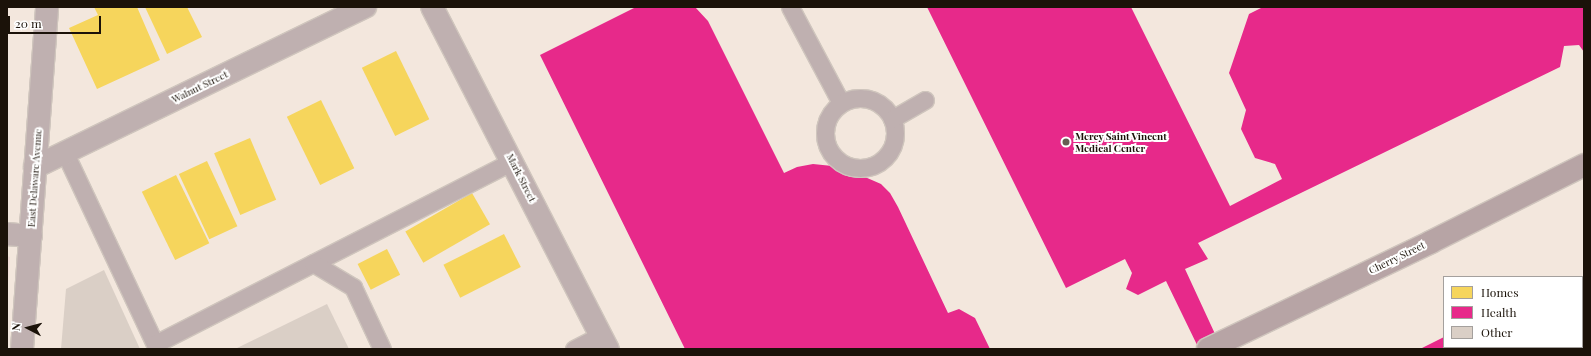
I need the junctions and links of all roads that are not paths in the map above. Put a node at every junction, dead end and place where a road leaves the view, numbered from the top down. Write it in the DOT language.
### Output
graph roads {
  1 [pos="47,7"];
  2 [pos="365,7"];
  3 [pos="432,7"];
  4 [pos="790,7"];
  5 [pos="925,100"];
  6 [pos="841,103"];
  7 [pos="892,119"];
  8 [pos="65,153"];
  9 [pos="512,161"];
  10 [pos="1584,165"];
  11 [pos="35,167"];
  12 [pos="7,234"];
  13 [pos="31,236"];
  14 [pos="313,263"];
  15 [pos="605,342"];
  16 [pos="22,349"];
  17 [pos="382,349"];
  18 [pos="574,349"];
  19 [pos="1208,349"];
  1 -- 11 [label="street, East Delaware Avenue"];
  2 -- 8 [label="street, Walnut Street"];
  3 -- 9 [label="street, Mark Street"];
  4 -- 6 [label="lane"];
  5 -- 7 [label="lane"];
  6 -- 7 [label="lane"];
  6 -- 7 [label="lane"];
  8 -- 11 [label="street, Walnut Street"];
  8 -- 14 [label="lane"];
  9 -- 14 [label="lane"];
  9 -- 15 [label="street, Mark Street"];
  10 -- 19 [label="main road, Cherry Street"];
  11 -- 13 [label="street, East Delaware Avenue"];
  12 -- 13 [label="street"];
  13 -- 16 [label="street, East Delaware Avenue"];
  14 -- 17 [label="lane"];
  15 -- 18 [label="lane"];
}
